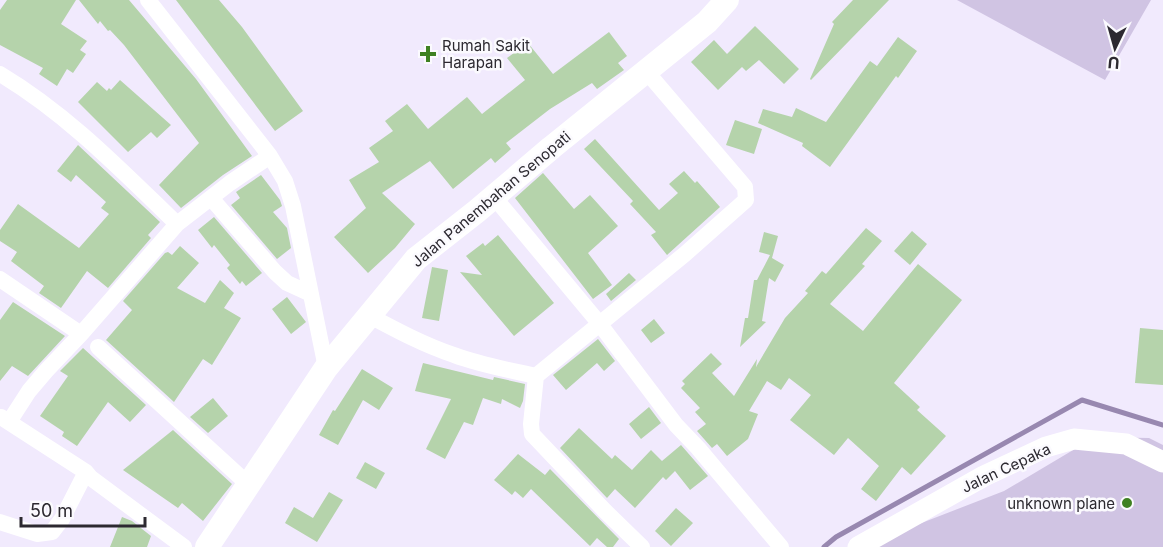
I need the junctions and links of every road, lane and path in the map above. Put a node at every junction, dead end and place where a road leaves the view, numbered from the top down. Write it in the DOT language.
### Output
graph roads {
  1 [pos="148,0"];
  2 [pos="727,0"];
  3 [pos="646,71"];
  4 [pos="0,74"];
  5 [pos="270,156"];
  6 [pos="494,197"];
  7 [pos="211,198"];
  8 [pos="177,224"];
  9 [pos="0,279"];
  10 [pos="311,294"];
  11 [pos="368,315"];
  12 [pos="599,323"];
  13 [pos="81,334"];
  14 [pos="98,347"];
  15 [pos="326,368"];
  16 [pos="536,376"];
  17 [pos="5,419"];
  18 [pos="1163,462"];
  19 [pos="86,472"];
  20 [pos="249,485"];
  21 [pos="0,522"];
  22 [pos="184,547"];
  23 [pos="207,547"];
  24 [pos="642,547"];
  25 [pos="781,547"];
  26 [pos="858,547"];
  1 -- 5 [label="street"];
  2 -- 3 [label="main road, Jalan Panembahan Senopati"];
  3 -- 6 [label="main road, Jalan Panembahan Senopati"];
  3 -- 12 [label="street"];
  4 -- 8 [label="street"];
  5 -- 7 [label="street"];
  5 -- 10 [label="street"];
  6 -- 11 [label="main road, Jalan Panembahan Senopati"];
  6 -- 12 [label="street"];
  7 -- 8 [label="street"];
  7 -- 10 [label="street"];
  8 -- 13 [label="street"];
  9 -- 13 [label="street"];
  10 -- 15 [label="street"];
  11 -- 15 [label="main road, Jalan Panembahan Senopati"];
  11 -- 16 [label="street"];
  12 -- 16 [label="street"];
  12 -- 25 [label="street"];
  13 -- 17 [label="street"];
  14 -- 20 [label="street"];
  15 -- 20 [label="main road, Jalan Panembahan Senopati"];
  16 -- 24 [label="street"];
  17 -- 19 [label="street"];
  18 -- 26 [label="street, Jalan Cepaka"];
  19 -- 21 [label="street"];
  19 -- 22 [label="street"];
  20 -- 23 [label="main road, Jalan Panembahan Senopati"];
}
